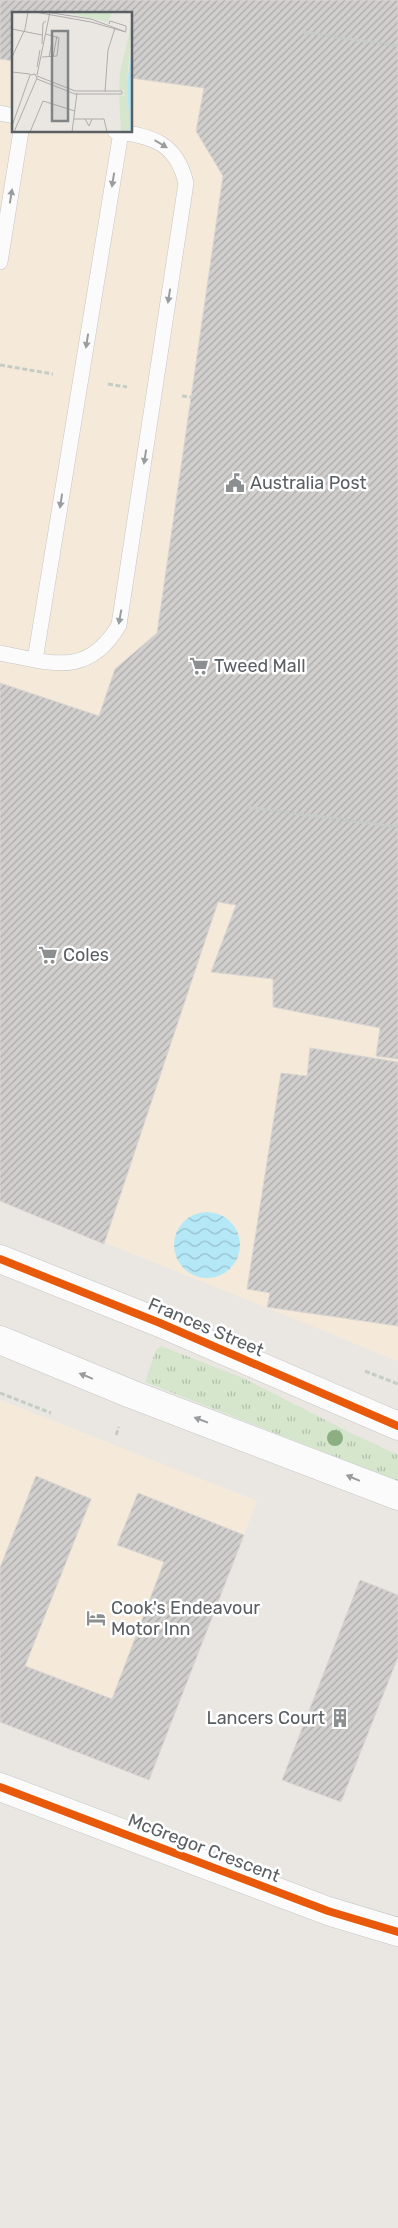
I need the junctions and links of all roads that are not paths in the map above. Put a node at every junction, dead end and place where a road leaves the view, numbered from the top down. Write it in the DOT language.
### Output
graph roads {
  1 [pos="21,132"];
  2 [pos="118,132"];
  3 [pos="0,262"];
  4 [pos="0,653"];
  5 [pos="35,660"];
  6 [pos="0,1259"];
  7 [pos="0,1340"];
  8 [pos="398,1426"];
  9 [pos="398,1496"];
  10 [pos="0,1787"];
  11 [pos="398,1932"];
  3 -- 1 [label="lane, one-way"];
  2 -- 5 [label="lane, one-way"];
  2 -- 5 [label="lane, one-way"];
  4 -- 5 [label="lane"];
  6 -- 8 [label="street, Frances Street"];
  9 -- 7 [label="street, one-way"];
  10 -- 11 [label="street, McGregor Crescent"];
}
